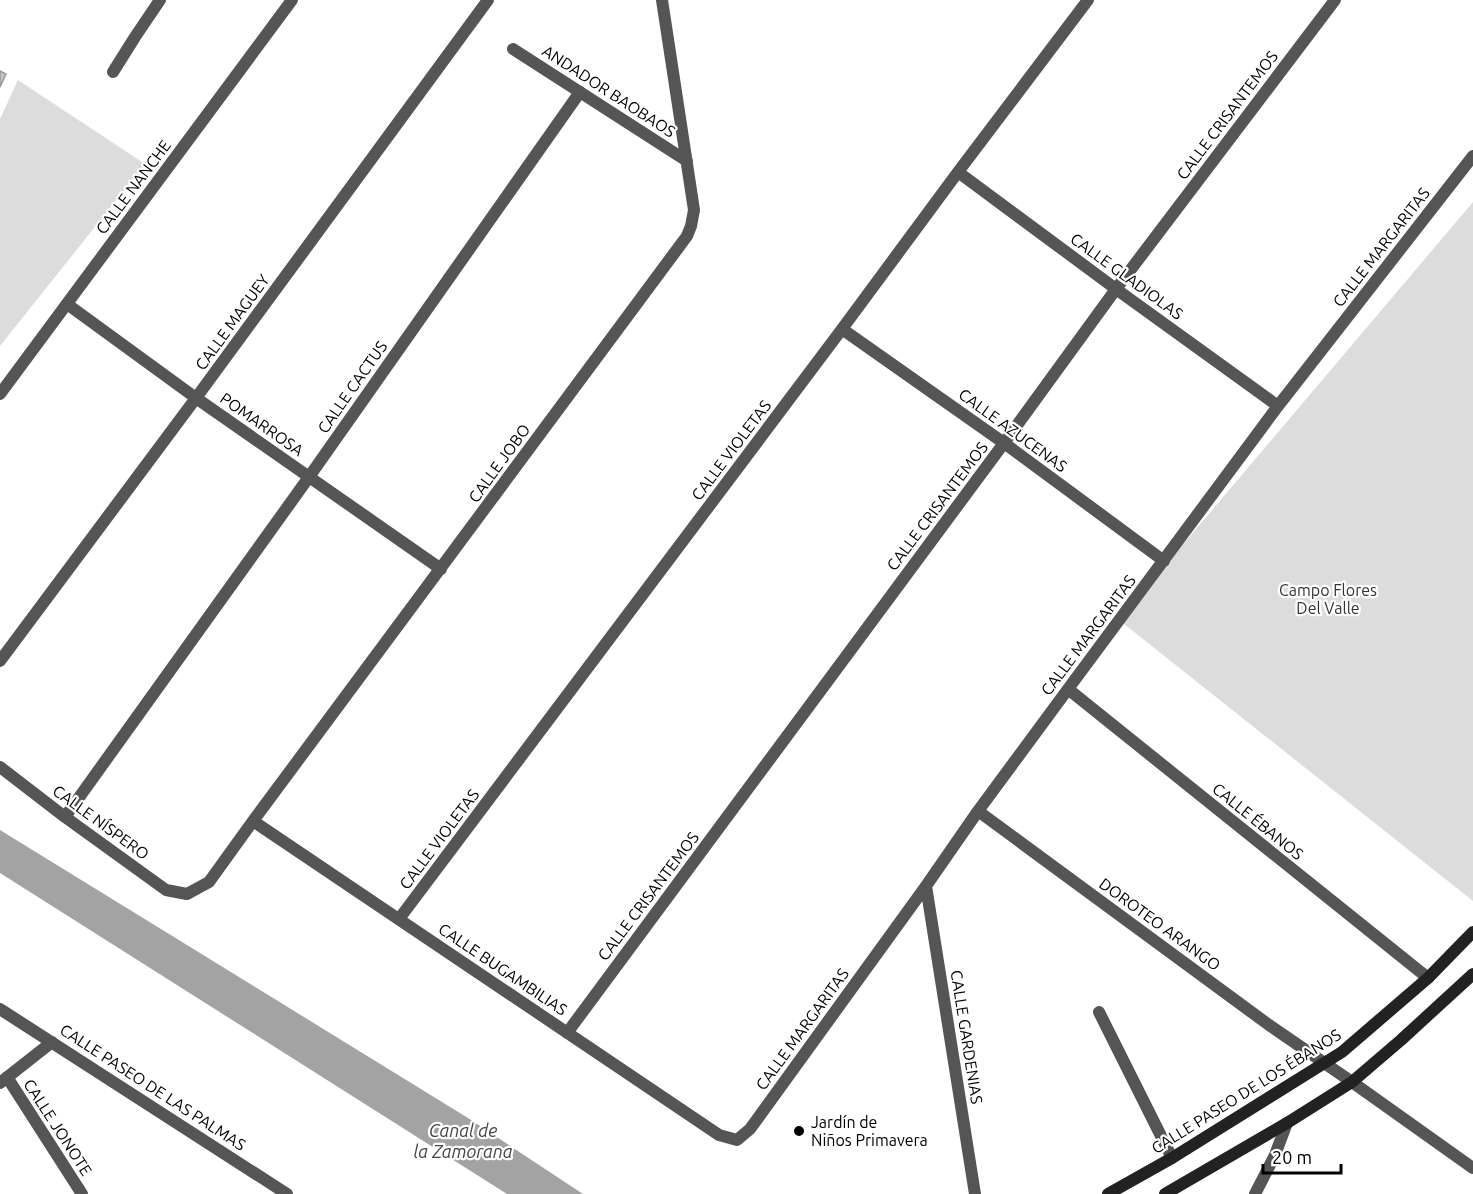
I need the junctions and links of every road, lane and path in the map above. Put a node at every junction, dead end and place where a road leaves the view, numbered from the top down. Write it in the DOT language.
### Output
graph roads {
  1 [pos="160,0"];
  2 [pos="292,0"];
  3 [pos="488,0"];
  4 [pos="662,0"];
  5 [pos="1088,0"];
  6 [pos="1335,0"];
  7 [pos="513,49"];
  8 [pos="113,72"];
  9 [pos="580,92"];
  10 [pos="1473,156"];
  11 [pos="687,161"];
  12 [pos="958,172"];
  13 [pos="1116,289"];
  14 [pos="67,304"];
  15 [pos="842,329"];
  16 [pos="0,394"];
  17 [pos="196,398"];
  18 [pos="1278,406"];
  19 [pos="1004,442"];
  20 [pos="309,477"];
  21 [pos="1164,561"];
  22 [pos="441,569"];
  23 [pos="0,661"];
  24 [pos="1068,689"];
  25 [pos="0,767"];
  26 [pos="978,811"];
  27 [pos="65,818"];
  28 [pos="253,821"];
  29 [pos="926,886"];
  30 [pos="187,894"];
  31 [pos="399,919"];
  32 [pos="1473,932"];
  33 [pos="1473,974"];
  34 [pos="1428,978"];
  35 [pos="0,1009"];
  36 [pos="1099,1012"];
  37 [pos="567,1033"];
  38 [pos="52,1042"];
  39 [pos="1324,1063"];
  40 [pos="3,1080"];
  41 [pos="1352,1082"];
  42 [pos="1287,1123"];
  43 [pos="737,1140"];
  44 [pos="1172,1158"];
  45 [pos="1473,1168"];
  46 [pos="82,1194"];
  47 [pos="287,1194"];
  48 [pos="975,1194"];
  49 [pos="1108,1194"];
  50 [pos="1165,1194"];
  51 [pos="1255,1194"];
  1 -- 8 [label="street"];
  2 -- 14 [label="street, CALLE NANCHE"];
  3 -- 17 [label="street, CALLE MAGUEY"];
  4 -- 11 [label="street, CALLE JOBO"];
  5 -- 12 [label="street, CALLE VIOLETAS"];
  6 -- 13 [label="street, CALLE CRISANTEMOS"];
  7 -- 9 [label="street, ANDADOR BAOBAOS"];
  9 -- 11 [label="street, ANDADOR BAOBAOS"];
  9 -- 20 [label="street, CALLE CACTUS"];
  10 -- 18 [label="street, CALLE MARGARITAS"];
  11 -- 22 [label="street, CALLE JOBO"];
  12 -- 13 [label="street, CALLE GLADIOLAS"];
  12 -- 15 [label="street, CALLE VIOLETAS"];
  13 -- 18 [label="street, CALLE GLADIOLAS"];
  13 -- 19 [label="street, CALLE CRISANTEMOS"];
  14 -- 16 [label="street, CALLE NANCHE"];
  14 -- 17 [label="street, POMARROSA"];
  15 -- 19 [label="street, CALLE AZUCENAS"];
  15 -- 31 [label="street, CALLE VIOLETAS"];
  17 -- 20 [label="street, POMARROSA"];
  17 -- 23 [label="street, CALLE MAGUEY"];
  18 -- 21 [label="street, CALLE MARGARITAS"];
  19 -- 21 [label="street, CALLE AZUCENAS"];
  19 -- 37 [label="street, CALLE CRISANTEMOS"];
  20 -- 22 [label="street, POMARROSA"];
  20 -- 27 [label="street, CALLE CACTUS"];
  21 -- 24 [label="street, CALLE MARGARITAS"];
  22 -- 28 [label="street, CALLE JOBO"];
  24 -- 26 [label="street, CALLE MARGARITAS"];
  24 -- 34 [label="street, CALLE ÉBANOS"];
  25 -- 27 [label="street, CALLE NÍSPERO"];
  26 -- 29 [label="street, CALLE MARGARITAS"];
  26 -- 39 [label="street, DOROTEO ARANGO"];
  27 -- 30 [label="street, CALLE NÍSPERO"];
  28 -- 30 [label="street, CALLE JOBO"];
  28 -- 31 [label="street, CALLE BUGAMBILIAS"];
  29 -- 43 [label="street, CALLE MARGARITAS"];
  29 -- 48 [label="street, CALLE GARDENIAS"];
  31 -- 37 [label="street, CALLE BUGAMBILIAS"];
  32 -- 34 [label="main road, CALLE PASEO DE LOS ÉBANOS"];
  33 -- 41 [label="main road"];
  34 -- 39 [label="main road, CALLE PASEO DE LOS ÉBANOS"];
  35 -- 38 [label="street, CALLE PASEO DE LAS PALMAS"];
  36 -- 44 [label="street"];
  37 -- 43 [label="street, CALLE BUGAMBILIAS"];
  38 -- 40 [label="street"];
  38 -- 47 [label="street, CALLE PASEO DE LAS PALMAS"];
  39 -- 41 [label="street, DOROTEO ARANGO"];
  39 -- 44 [label="main road, CALLE PASEO DE LOS ÉBANOS"];
  40 -- 46 [label="street, CALLE JONOTE"];
  41 -- 42 [label="main road"];
  41 -- 45 [label="street, DOROTEO ARANGO"];
  42 -- 50 [label="main road"];
  42 -- 51 [label="street"];
  44 -- 49 [label="main road, CALLE PASEO DE LOS ÉBANOS"];
}
